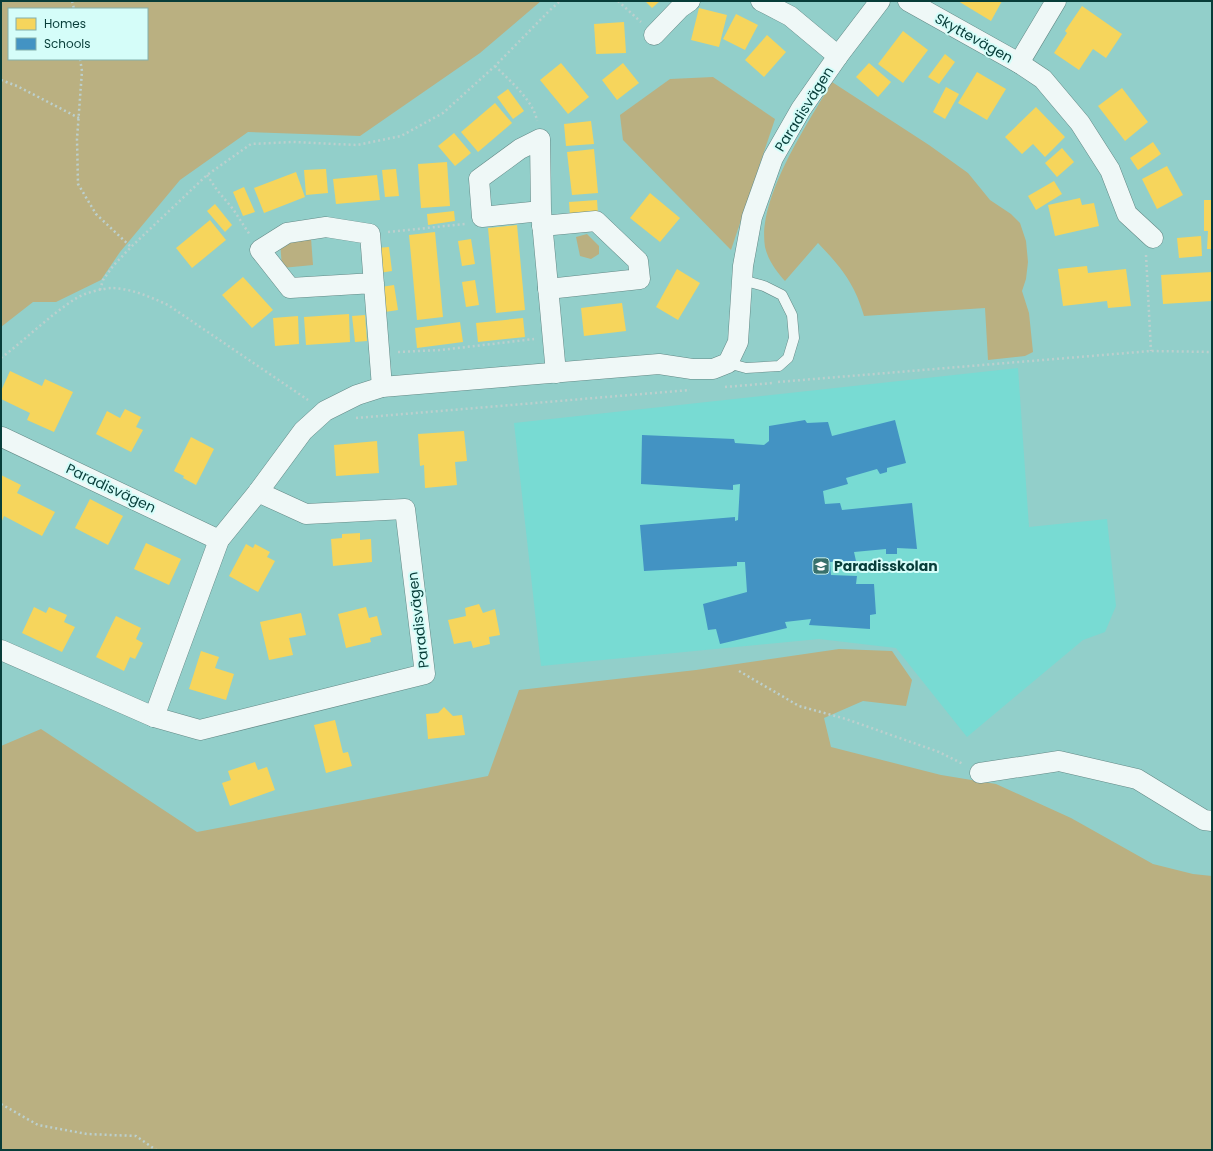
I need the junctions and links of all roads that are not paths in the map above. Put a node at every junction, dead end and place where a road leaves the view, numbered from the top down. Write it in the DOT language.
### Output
graph roads {
  1 [pos="690,1"];
  2 [pos="761,1"];
  3 [pos="880,1"];
  4 [pos="908,1"];
  5 [pos="1056,1"];
  6 [pos="654,35"];
  7 [pos="838,56"];
  8 [pos="1019,63"];
  9 [pos="542,219"];
  10 [pos="1153,238"];
  11 [pos="742,280"];
  12 [pos="374,283"];
  13 [pos="548,289"];
  14 [pos="728,363"];
  15 [pos="556,373"];
  16 [pos="382,387"];
  17 [pos="2,437"];
  18 [pos="258,492"];
  19 [pos="219,540"];
  20 [pos="1,650"];
  21 [pos="154,717"];
  22 [pos="980,773"];
  23 [pos="1212,821"];
  1 -- 6 [label="street"];
  2 -- 7 [label="street, Paradisvägen"];
  3 -- 7 [label="street, Paradisvägen"];
  4 -- 8 [label="street, Skyttevägen"];
  5 -- 8 [label="street, Skyttevägen"];
  7 -- 11 [label="street, Paradisvägen"];
  8 -- 10 [label="street, Skyttevägen"];
  9 -- 9 [label="street"];
  9 -- 13 [label="street"];
  9 -- 13 [label="street"];
  11 -- 14 [label="street, Paradisvägen"];
  11 -- 14 [label="lane"];
  12 -- 12 [label="street"];
  12 -- 16 [label="street"];
  13 -- 15 [label="street"];
  14 -- 15 [label="street"];
  15 -- 16 [label="street"];
  16 -- 18 [label="street"];
  17 -- 19 [label="street, Paradisvägen"];
  18 -- 19 [label="street"];
  18 -- 21 [label="street, Paradisvägen"];
  19 -- 21 [label="street"];
  20 -- 21 [label="street, Paradisvägen"];
  22 -- 23 [label="street"];
}
